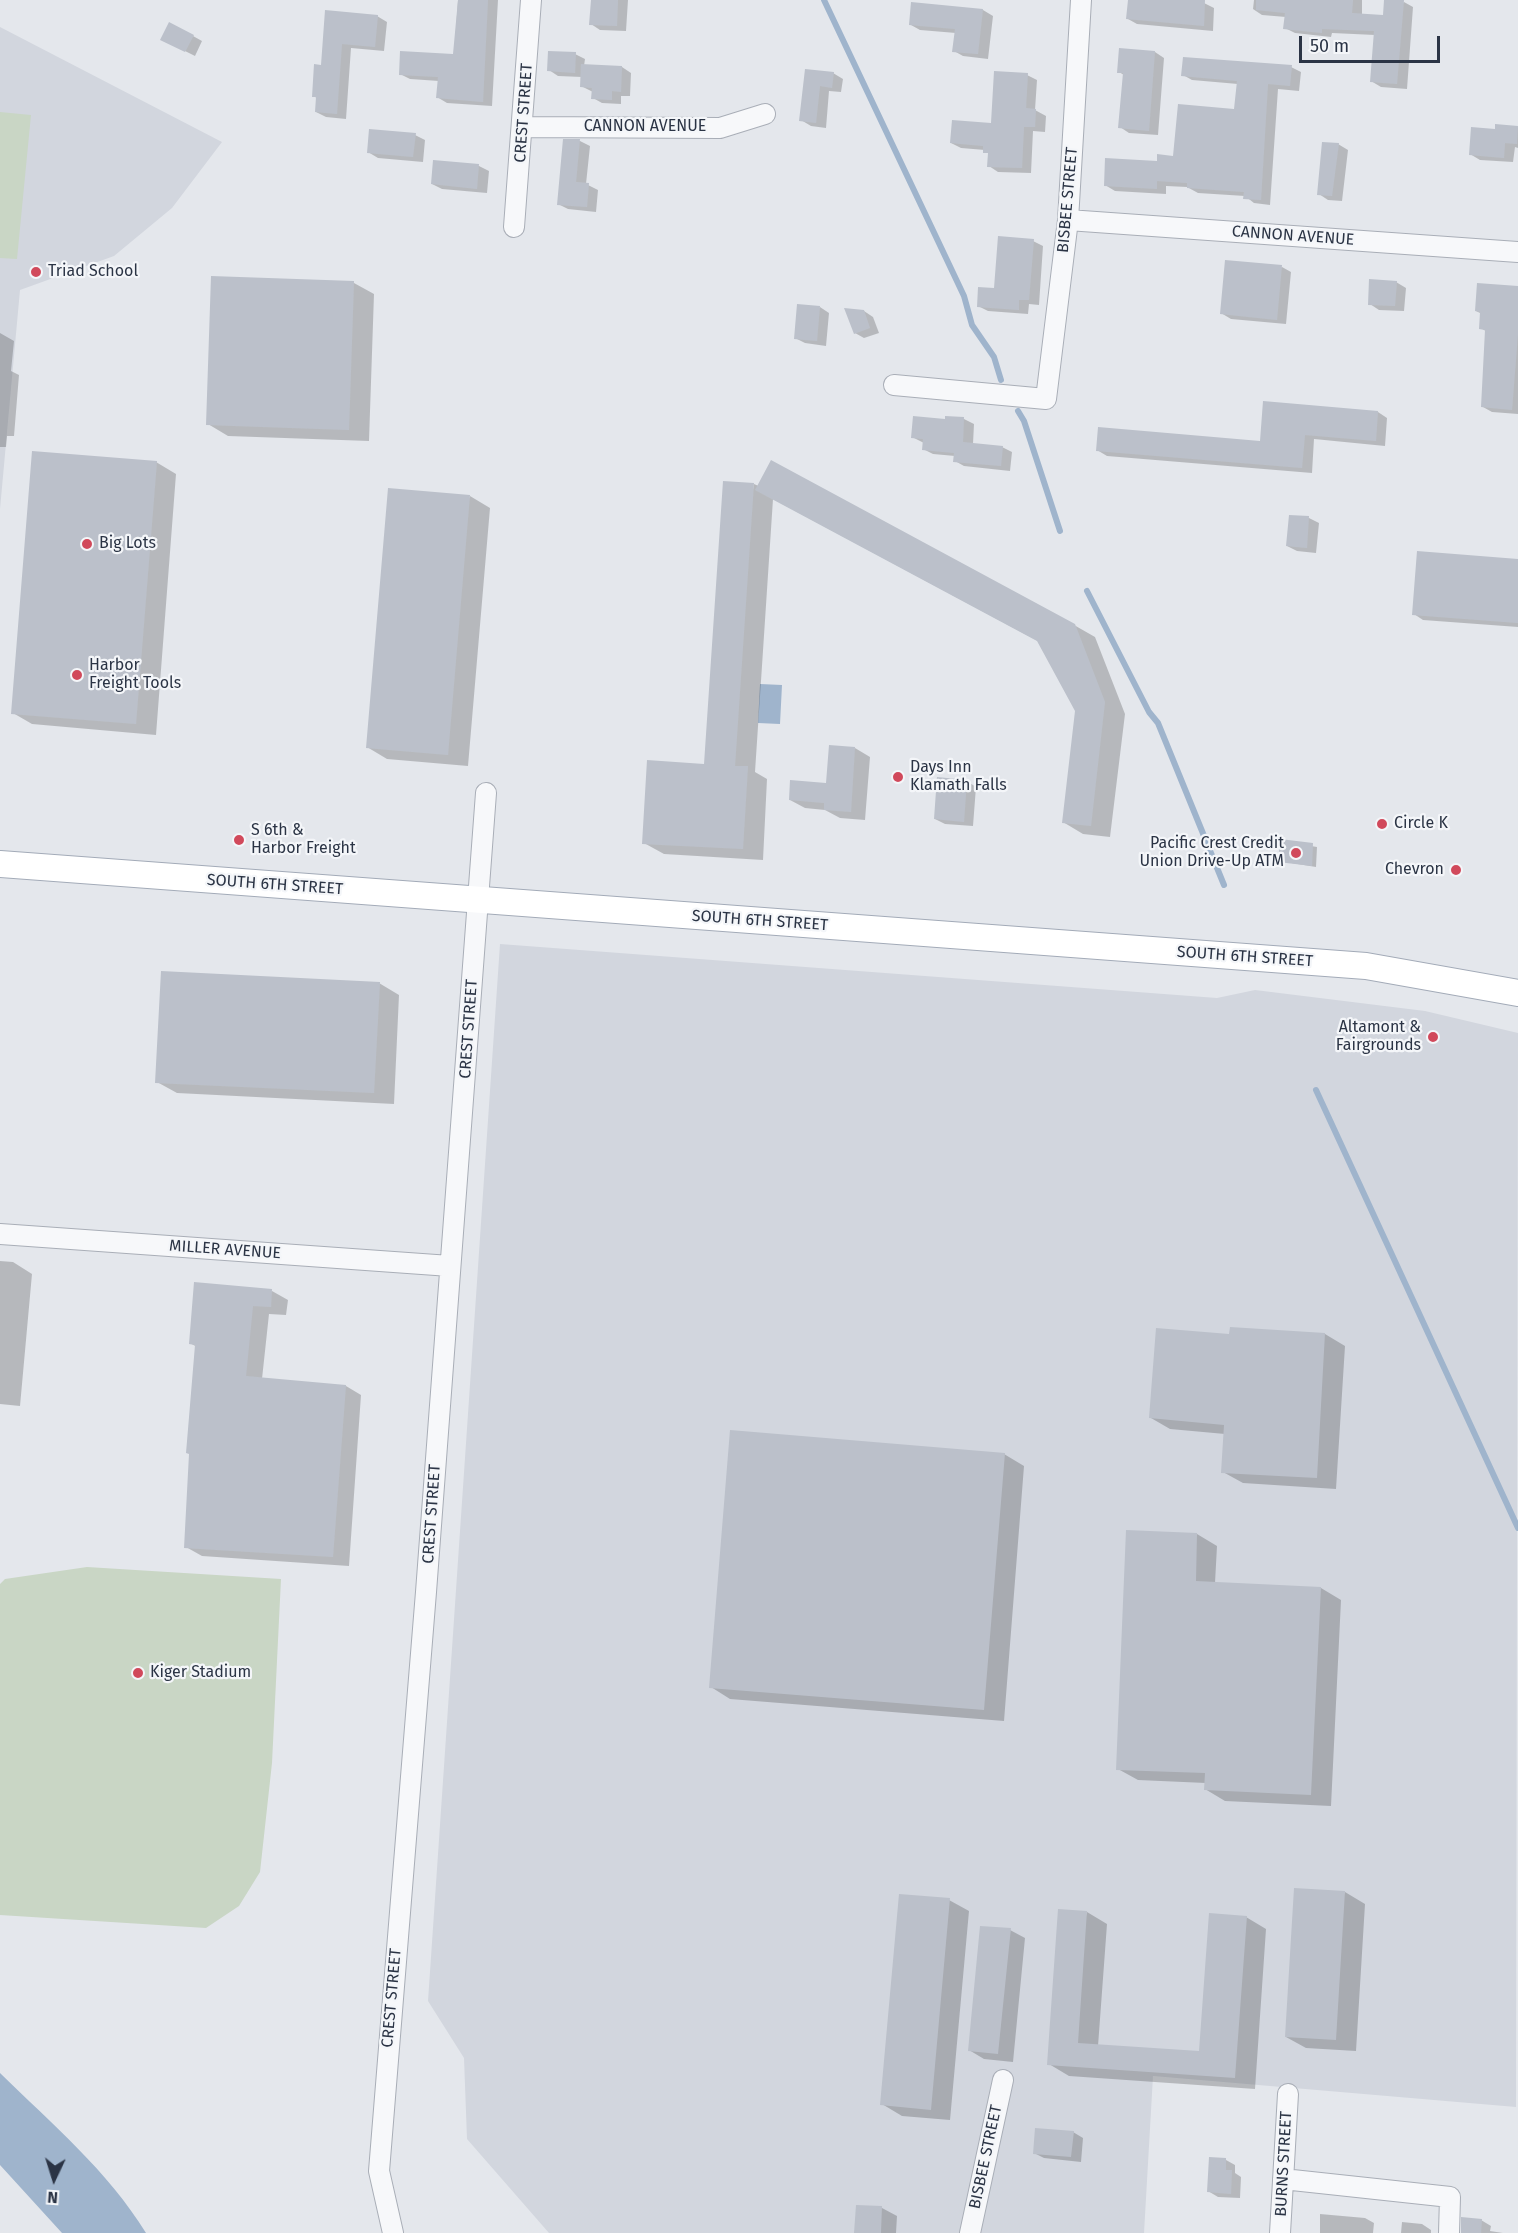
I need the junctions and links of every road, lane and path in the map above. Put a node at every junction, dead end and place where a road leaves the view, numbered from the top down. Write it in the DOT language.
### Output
graph roads {
  1 [pos="531,0"];
  2 [pos="1081,0"];
  3 [pos="765,114"];
  4 [pos="523,127"];
  5 [pos="1068,220"];
  6 [pos="514,227"];
  7 [pos="1518,252"];
  8 [pos="894,385"];
  9 [pos="486,793"];
  10 [pos="0,864"];
  11 [pos="478,900"];
  12 [pos="1518,993"];
  13 [pos="0,1234"];
  14 [pos="450,1266"];
  15 [pos="1003,2080"];
  16 [pos="1288,2094"];
  17 [pos="1283,2179"];
  18 [pos="393,2233"];
  19 [pos="970,2233"];
  20 [pos="1280,2233"];
  21 [pos="1449,2233"];
  1 -- 4 [label="street, CREST STREET"];
  2 -- 5 [label="street, BISBEE STREET"];
  3 -- 4 [label="street, CANNON AVENUE"];
  4 -- 6 [label="street, CREST STREET"];
  5 -- 7 [label="street, CANNON AVENUE"];
  5 -- 8 [label="street, BISBEE STREET"];
  9 -- 11 [label="street, CREST STREET"];
  10 -- 11 [label="main road, SOUTH 6TH STREET"];
  11 -- 12 [label="main road, SOUTH 6TH STREET"];
  11 -- 14 [label="street, CREST STREET"];
  13 -- 14 [label="street, MILLER AVENUE"];
  14 -- 18 [label="street, CREST STREET"];
  15 -- 19 [label="street, BISBEE STREET"];
  16 -- 17 [label="street, BURNS STREET"];
  17 -- 20 [label="street, BURNS STREET"];
  17 -- 21 [label="street"];
}
